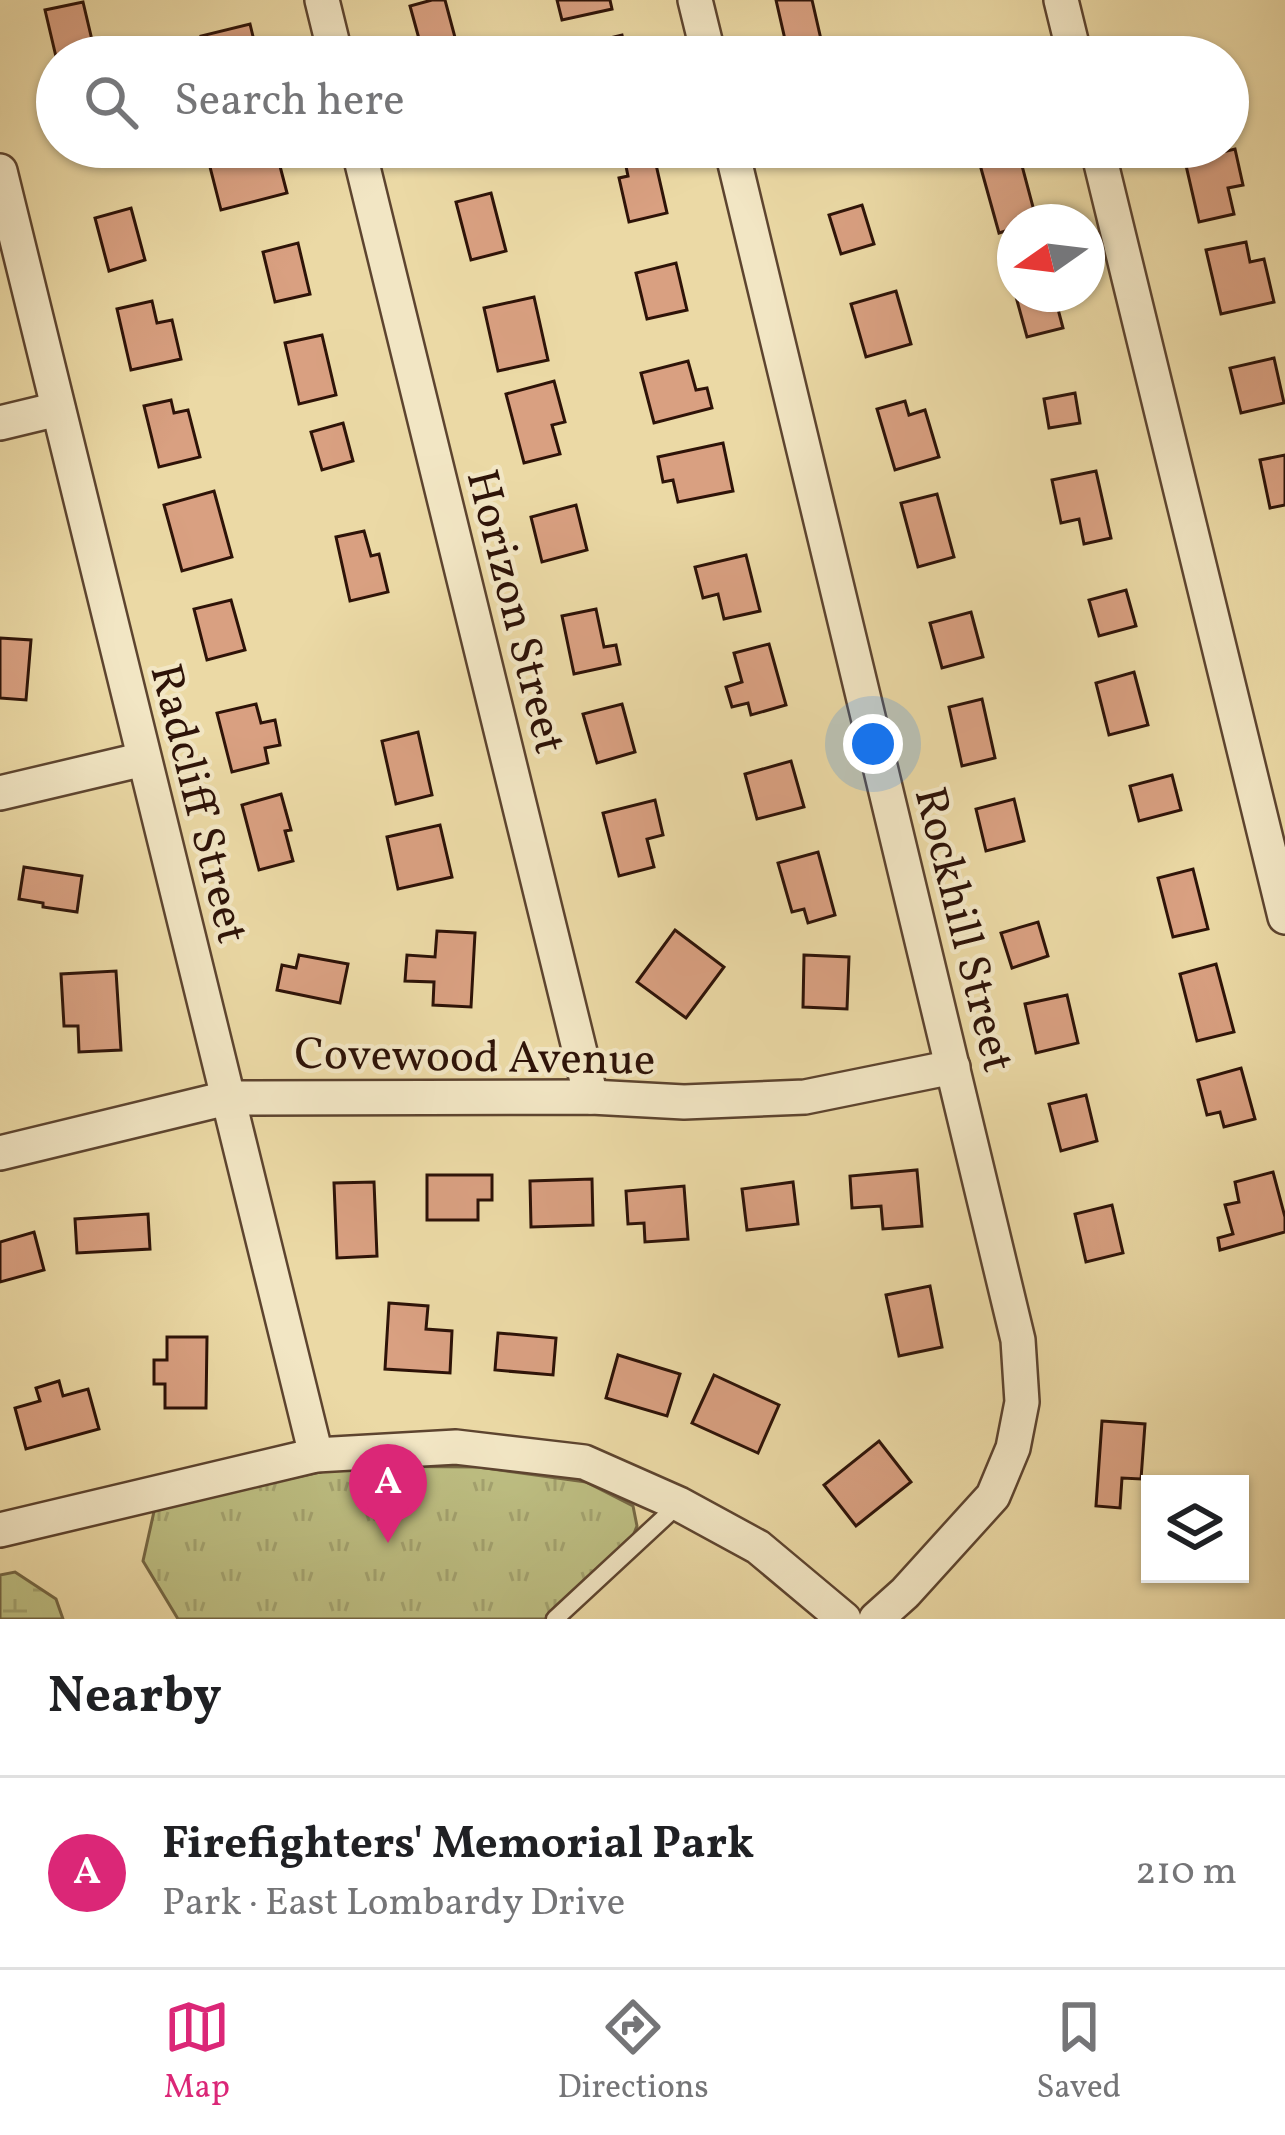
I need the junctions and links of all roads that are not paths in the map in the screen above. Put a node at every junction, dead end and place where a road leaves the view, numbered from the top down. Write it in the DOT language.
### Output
graph roads {
  1 [pos="322,0"];
  2 [pos="695,0"];
  3 [pos="1060,0"];
  4 [pos="331,36"];
  5 [pos="704,36"];
  6 [pos="1069,36"];
  7 [pos="363,168"];
  8 [pos="735,168"];
  9 [pos="1101,168"];
  10 [pos="0,172"];
  11 [pos="58,409"];
  12 [pos="0,423"];
  13 [pos="144,759"];
  14 [pos="0,793"];
  15 [pos="1285,917"];
  16 [pos="953,1067"];
  17 [pos="591,1096"];
  18 [pos="227,1098"];
  19 [pos="0,1153"];
  20 [pos="316,1455"];
  21 [pos="679,1504"];
  22 [pos="0,1530"];
  23 [pos="555,1619"];
  24 [pos="844,1619"];
  25 [pos="876,1619"];
  1 -- 4 [label="street"];
  2 -- 5 [label="street"];
  3 -- 6 [label="street"];
  7 -- 17 [label="street, Horizon Street"];
  8 -- 16 [label="street, Rockhill Street"];
  9 -- 15 [label="street"];
  10 -- 11 [label="street, Radcliff Street"];
  11 -- 12 [label="street"];
  11 -- 13 [label="street, Radcliff Street"];
  13 -- 14 [label="street"];
  13 -- 18 [label="street, Radcliff Street"];
  16 -- 17 [label="street, Covewood Avenue"];
  16 -- 25 [label="street, Rockhill Street"];
  17 -- 18 [label="street, Covewood Avenue"];
  18 -- 19 [label="street, Covewood Avenue"];
  18 -- 20 [label="street, Radcliff Street"];
  20 -- 21 [label="street"];
  20 -- 22 [label="street"];
  21 -- 23 [label="lane"];
  21 -- 24 [label="street"];
}
